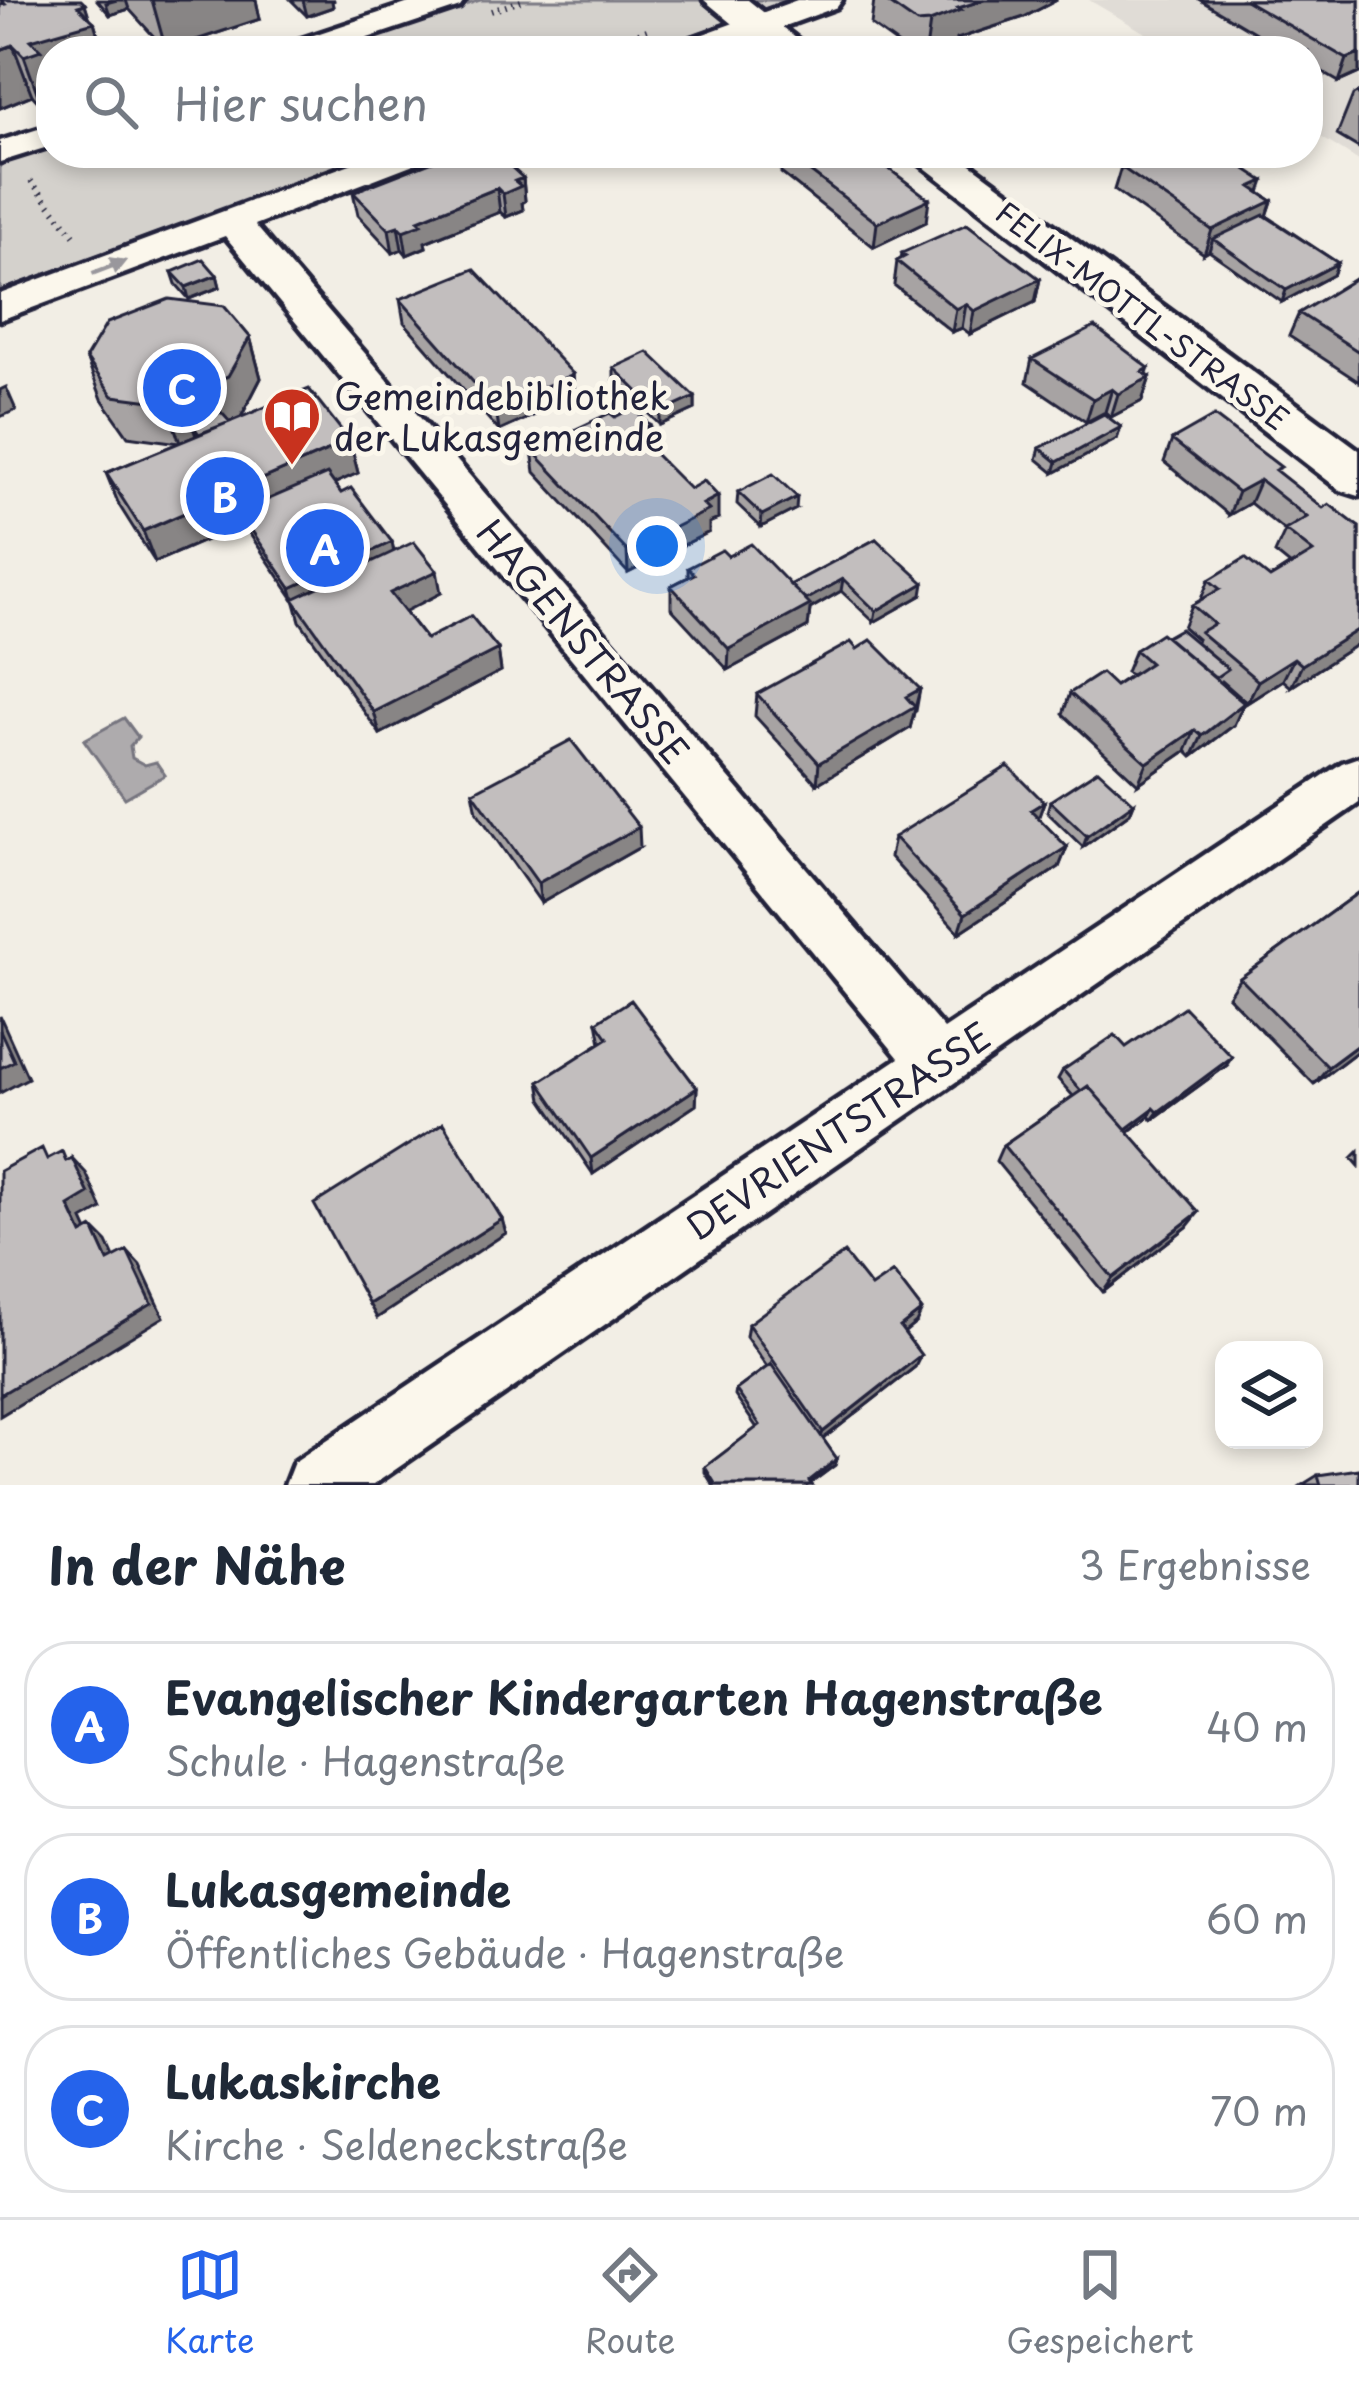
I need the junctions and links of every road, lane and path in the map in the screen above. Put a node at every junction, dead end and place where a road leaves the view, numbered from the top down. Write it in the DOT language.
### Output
graph roads {
  1 [pos="449,0"];
  2 [pos="723,0"];
  3 [pos="826,0"];
  4 [pos="758,25"];
  5 [pos="342,36"];
  6 [pos="728,36"];
  7 [pos="772,36"];
  8 [pos="36,140"];
  9 [pos="3,151"];
  10 [pos="371,168"];
  11 [pos="948,168"];
  12 [pos="230,220"];
  13 [pos="99,271"];
  14 [pos="0,308"];
  15 [pos="1359,477"];
  16 [pos="1359,777"];
  17 [pos="937,1062"];
  18 [pos="317,1485"];
  1 -- 5 [label="street"];
  2 -- 4 [label="street"];
  3 -- 4 [label="street"];
  4 -- 6 [label="street"];
  4 -- 7 [label="street"];
  8 -- 9 [label="street"];
  9 -- 13 [label="path"];
  10 -- 12 [label="street"];
  11 -- 15 [label="street, FELIX-MOTTL-STRASSE"];
  13 -- 12 [label="street, one-way"];
  12 -- 17 [label="street, HAGENSTRASSE"];
  13 -- 14 [label="street"];
  16 -- 17 [label="street, DEVRIENTSTRASSE"];
  17 -- 18 [label="street, DEVRIENTSTRASSE"];
}
